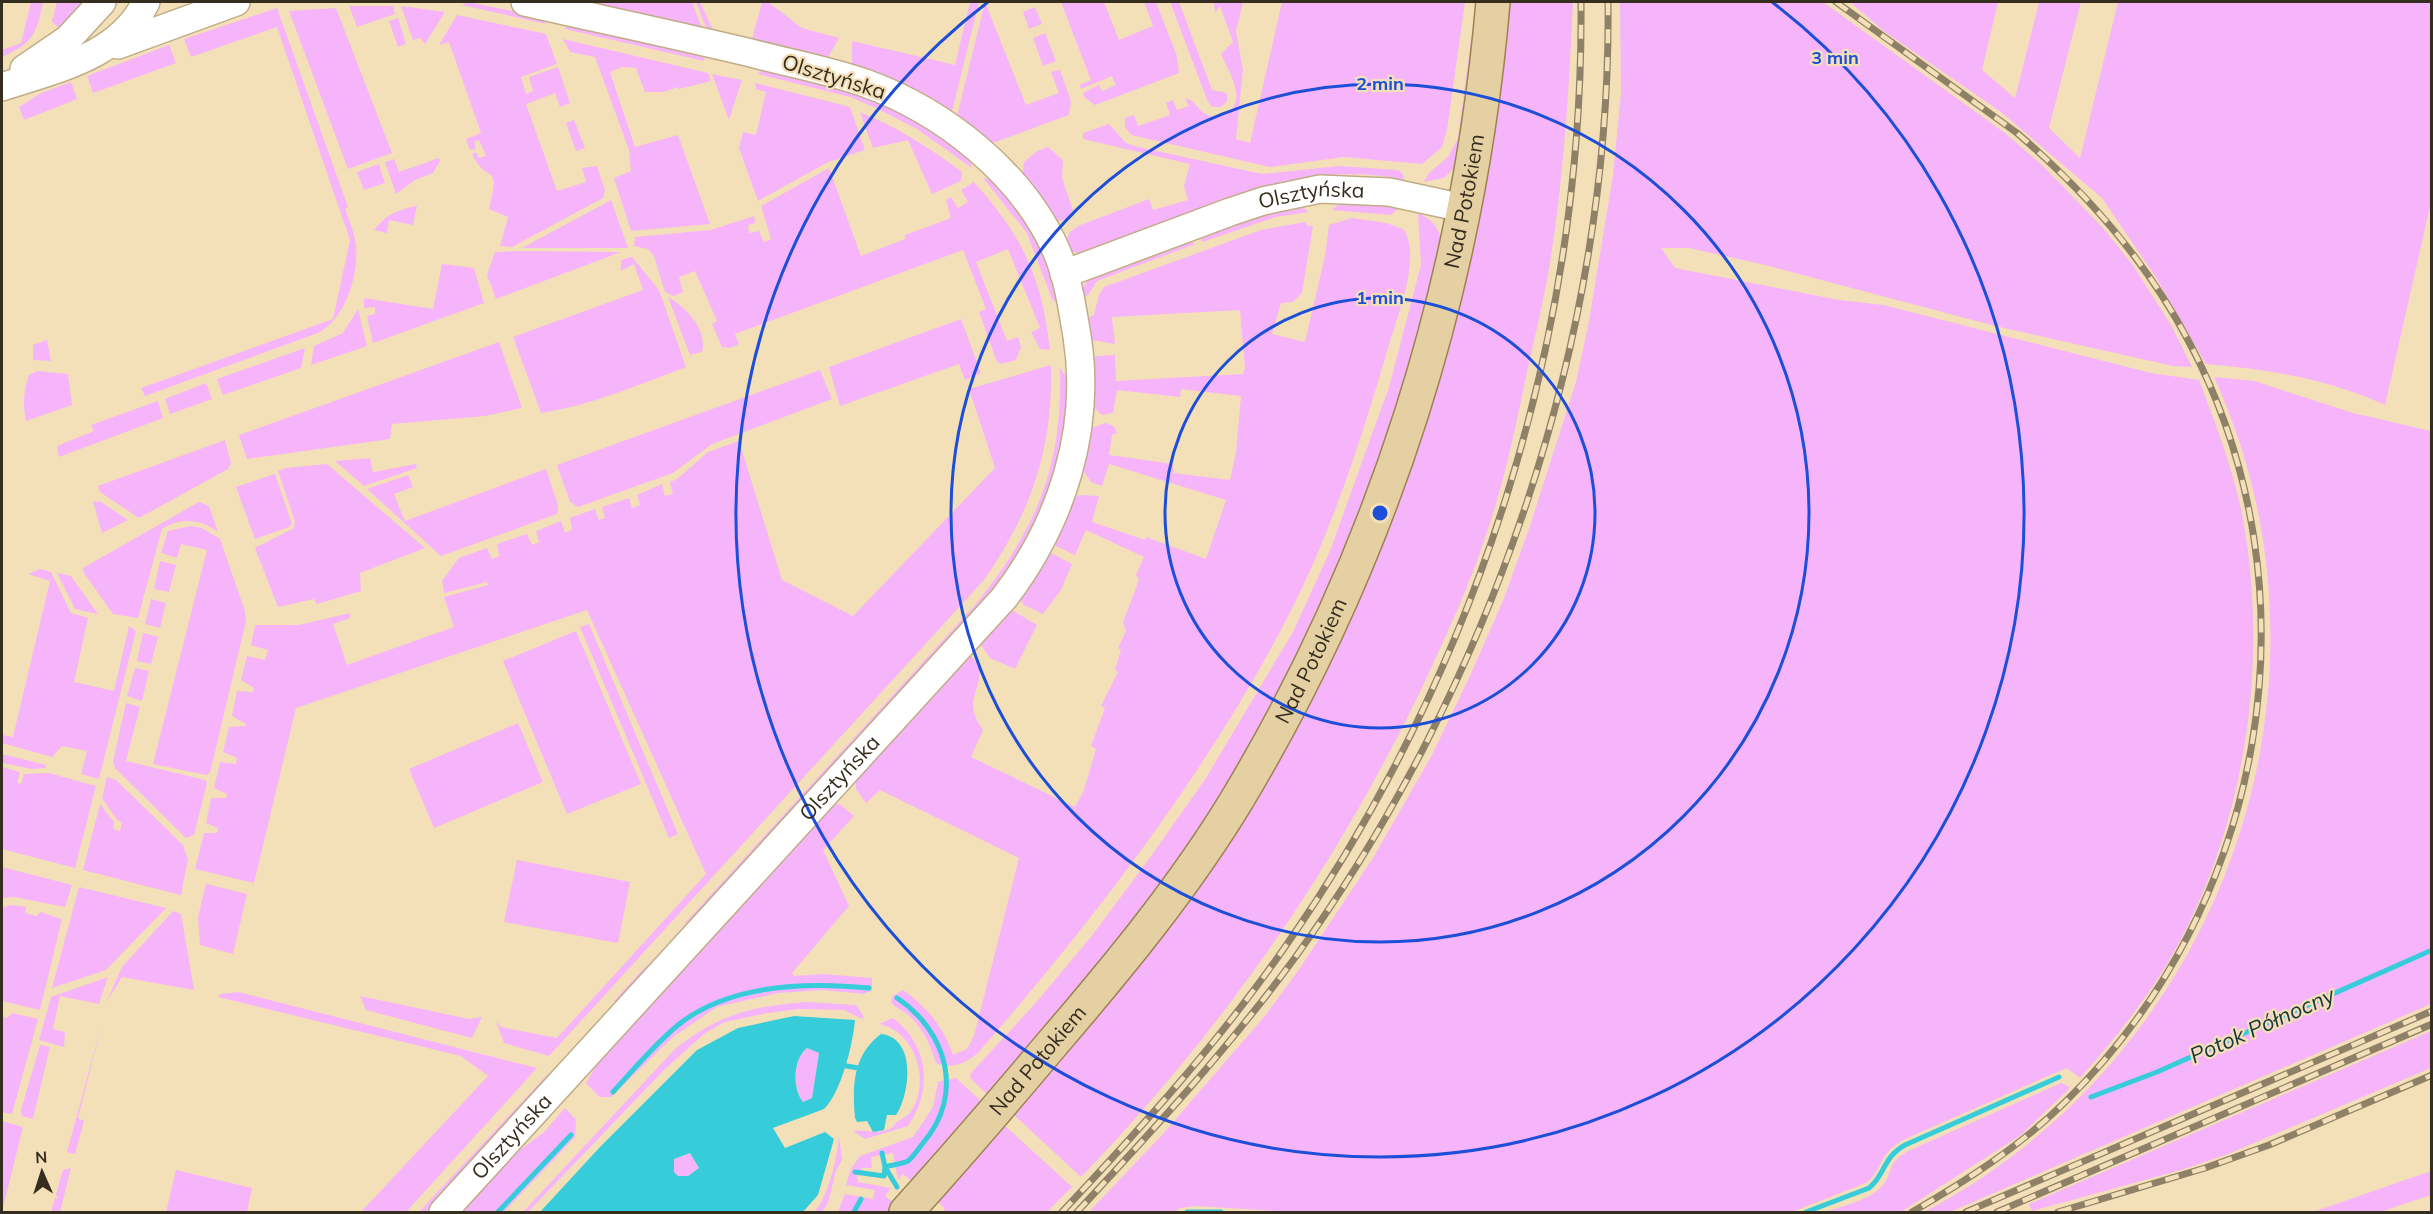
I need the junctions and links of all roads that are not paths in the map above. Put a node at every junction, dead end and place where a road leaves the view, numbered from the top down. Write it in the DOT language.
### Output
graph roads {
  1 [pos="102,2"];
  2 [pos="150,2"];
  3 [pos="236,2"];
  4 [pos="525,2"];
  5 [pos="1493,2"];
  6 [pos="184,19"];
  7 [pos="77,48"];
  8 [pos="2,85"];
  9 [pos="1462,208"];
  10 [pos="1064,274"];
  11 [pos="443,1212"];
  12 [pos="906,1212"];
  1 -- 7 [label="street"];
  2 -- 6 [label="street"];
  2 -- 7 [label="street"];
  3 -- 6 [label="street"];
  4 -- 10 [label="street, Olsztyńska"];
  5 -- 9 [label="main road, Nad Potokiem"];
  6 -- 7 [label="street"];
  7 -- 8 [label="street"];
  9 -- 10 [label="street, Olsztyńska"];
  9 -- 12 [label="main road, Nad Potokiem"];
  10 -- 11 [label="street, Olsztyńska"];
}
